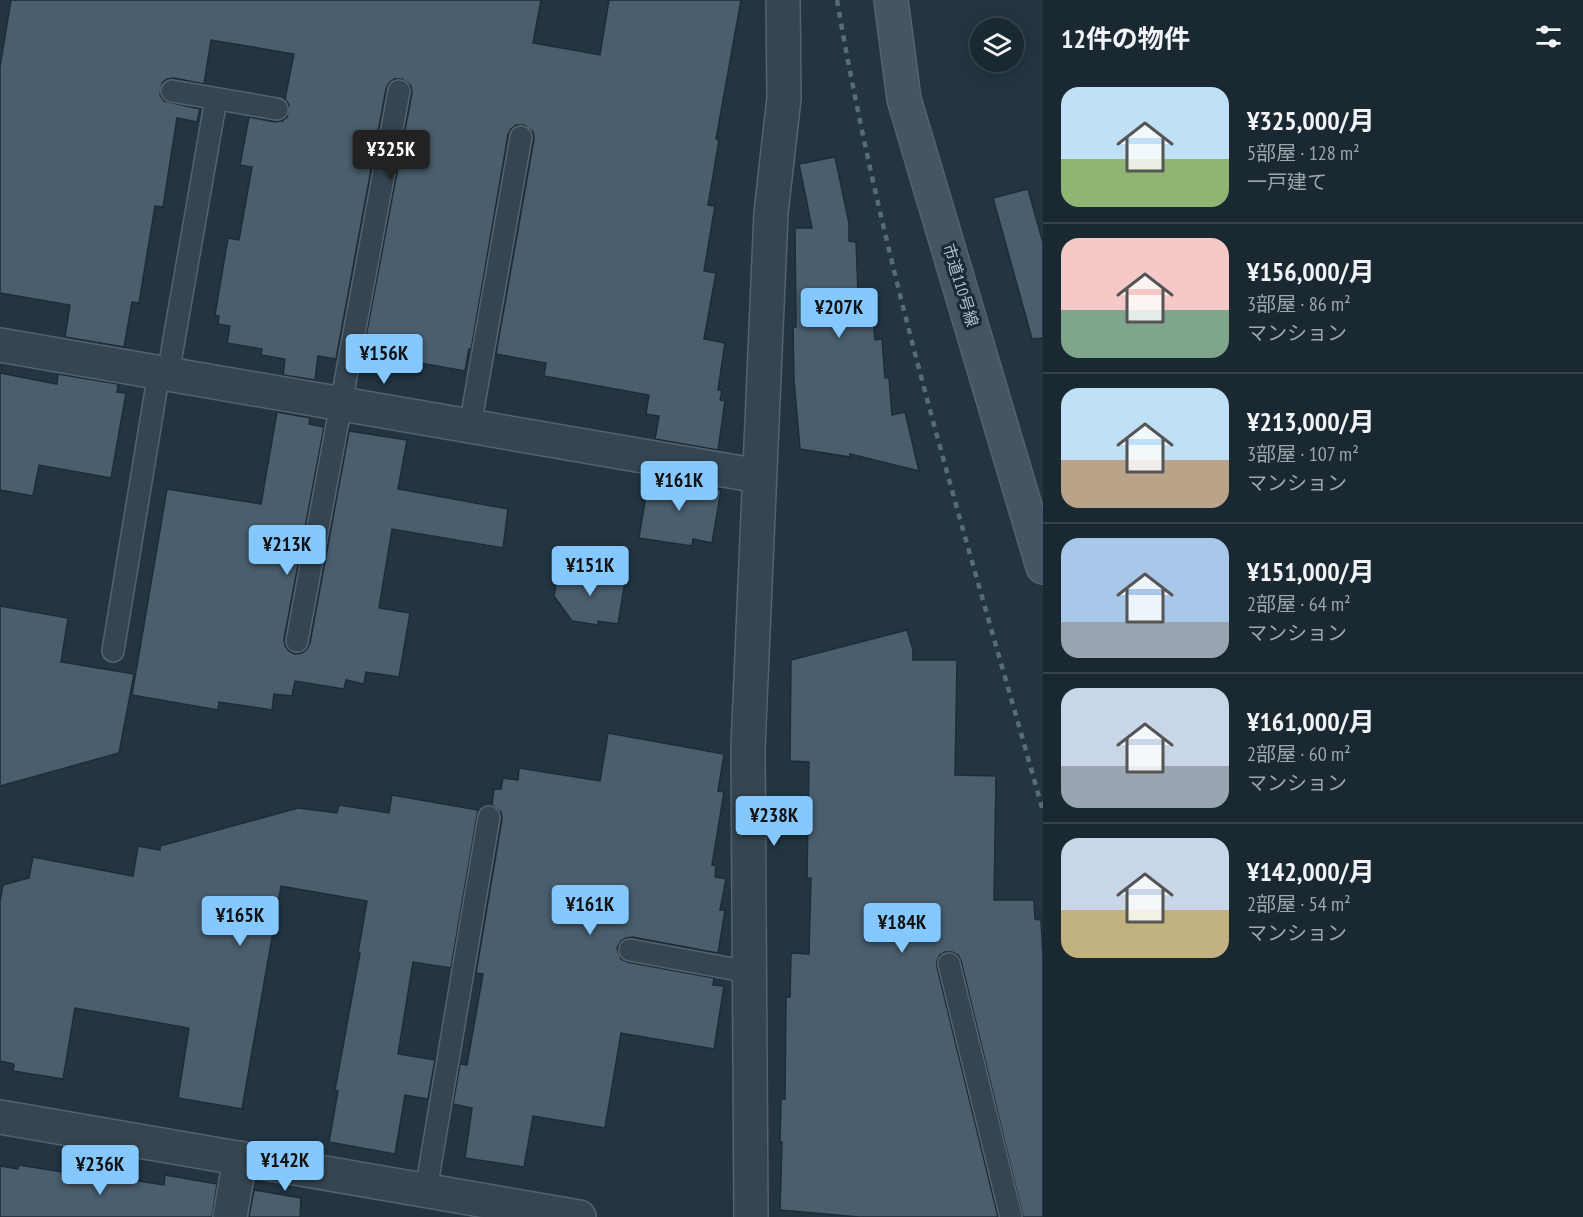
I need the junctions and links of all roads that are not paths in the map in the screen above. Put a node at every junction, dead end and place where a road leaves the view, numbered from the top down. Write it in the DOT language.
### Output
graph roads {
  1 [pos="783,0"];
  2 [pos="891,0"];
  3 [pos="172,91"];
  4 [pos="399,91"];
  5 [pos="216,99"];
  6 [pos="277,109"];
  7 [pos="520,137"];
  8 [pos="0,345"];
  9 [pos="164,373"];
  10 [pos="342,404"];
  11 [pos="470,426"];
  12 [pos="759,476"];
  13 [pos="1035,512"];
  14 [pos="1043,567"];
  15 [pos="297,641"];
  16 [pos="113,651"];
  17 [pos="489,817"];
  18 [pos="630,950"];
  19 [pos="950,964"];
  20 [pos="749,972"];
  21 [pos="0,1117"];
  22 [pos="240,1158"];
  23 [pos="426,1190"];
  24 [pos="230,1217"];
  25 [pos="579,1217"];
  26 [pos="751,1217"];
  27 [pos="1011,1217"];
  1 -- 12 [label="street"];
  2 -- 13 [label="street, 市道110号線"];
  3 -- 5 [label="lane"];
  4 -- 10 [label="lane"];
  5 -- 6 [label="lane"];
  5 -- 9 [label="lane"];
  7 -- 11 [label="lane"];
  8 -- 9 [label="street"];
  9 -- 10 [label="street"];
  9 -- 16 [label="lane"];
  10 -- 11 [label="street"];
  10 -- 15 [label="lane"];
  11 -- 12 [label="street"];
  12 -- 20 [label="street"];
  13 -- 14 [label="street, 市道110号線"];
  17 -- 23 [label="lane"];
  18 -- 20 [label="lane"];
  19 -- 27 [label="lane"];
  20 -- 26 [label="street"];
  21 -- 22 [label="street"];
  22 -- 23 [label="street"];
  22 -- 24 [label="street"];
  23 -- 25 [label="street"];
}
